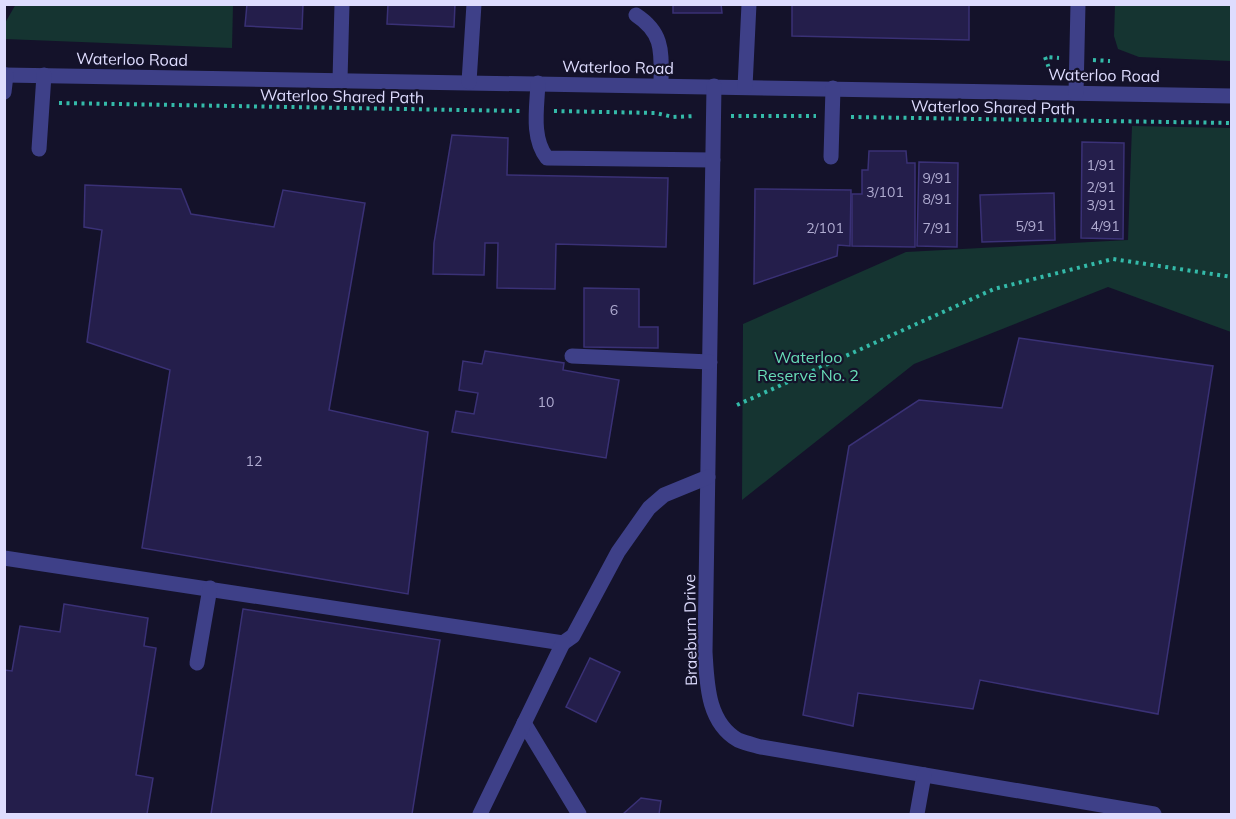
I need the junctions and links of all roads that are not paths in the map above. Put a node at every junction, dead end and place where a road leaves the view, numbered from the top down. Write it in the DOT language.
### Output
graph roads {
  1 [pos="342,4"];
  2 [pos="474,4"];
  3 [pos="749,4"];
  4 [pos="1078,4"];
  5 [pos="636,15"];
  6 [pos="5,75"];
  7 [pos="44,75"];
  8 [pos="340,80"];
  9 [pos="469,82"];
  10 [pos="538,83"];
  11 [pos="661,85"];
  12 [pos="714,86"];
  13 [pos="745,87"];
  14 [pos="833,88"];
  15 [pos="4,92"];
  16 [pos="1076,93"];
  17 [pos="1232,96"];
  18 [pos="39,149"];
  19 [pos="831,157"];
  20 [pos="712,160"];
  21 [pos="572,356"];
  22 [pos="710,362"];
  23 [pos="708,477"];
  24 [pos="4,558"];
  25 [pos="210,588"];
  26 [pos="563,643"];
  27 [pos="197,663"];
  28 [pos="524,723"];
  29 [pos="924,775"];
  30 [pos="480,814"];
  31 [pos="579,814"];
  32 [pos="917,814"];
  33 [pos="1154,814"];
  1 -- 8 [label="street"];
  2 -- 9 [label="street"];
  3 -- 13 [label="street"];
  4 -- 16 [label="street"];
  5 -- 11 [label="street"];
  6 -- 7 [label="street, Waterloo Road"];
  6 -- 15 [label="street"];
  7 -- 8 [label="street, Waterloo Road"];
  7 -- 18 [label="street"];
  8 -- 9 [label="street, Waterloo Road"];
  9 -- 10 [label="street, Waterloo Road"];
  10 -- 11 [label="street, Waterloo Road"];
  10 -- 20 [label="street"];
  11 -- 12 [label="street, Waterloo Road"];
  12 -- 13 [label="street, Waterloo Road"];
  12 -- 20 [label="street, Braeburn Drive"];
  13 -- 14 [label="street, Waterloo Road"];
  14 -- 16 [label="street, Waterloo Road"];
  14 -- 19 [label="street"];
  16 -- 17 [label="street, Waterloo Road"];
  20 -- 22 [label="street, Braeburn Drive"];
  21 -- 22 [label="street"];
  22 -- 23 [label="street, Braeburn Drive"];
  23 -- 26 [label="street"];
  23 -- 29 [label="street, Braeburn Drive"];
  24 -- 25 [label="street"];
  25 -- 26 [label="street"];
  25 -- 27 [label="street"];
  26 -- 28 [label="street"];
  28 -- 30 [label="street"];
  28 -- 31 [label="street"];
  29 -- 32 [label="street"];
  29 -- 33 [label="street, Braeburn Drive"];
}
